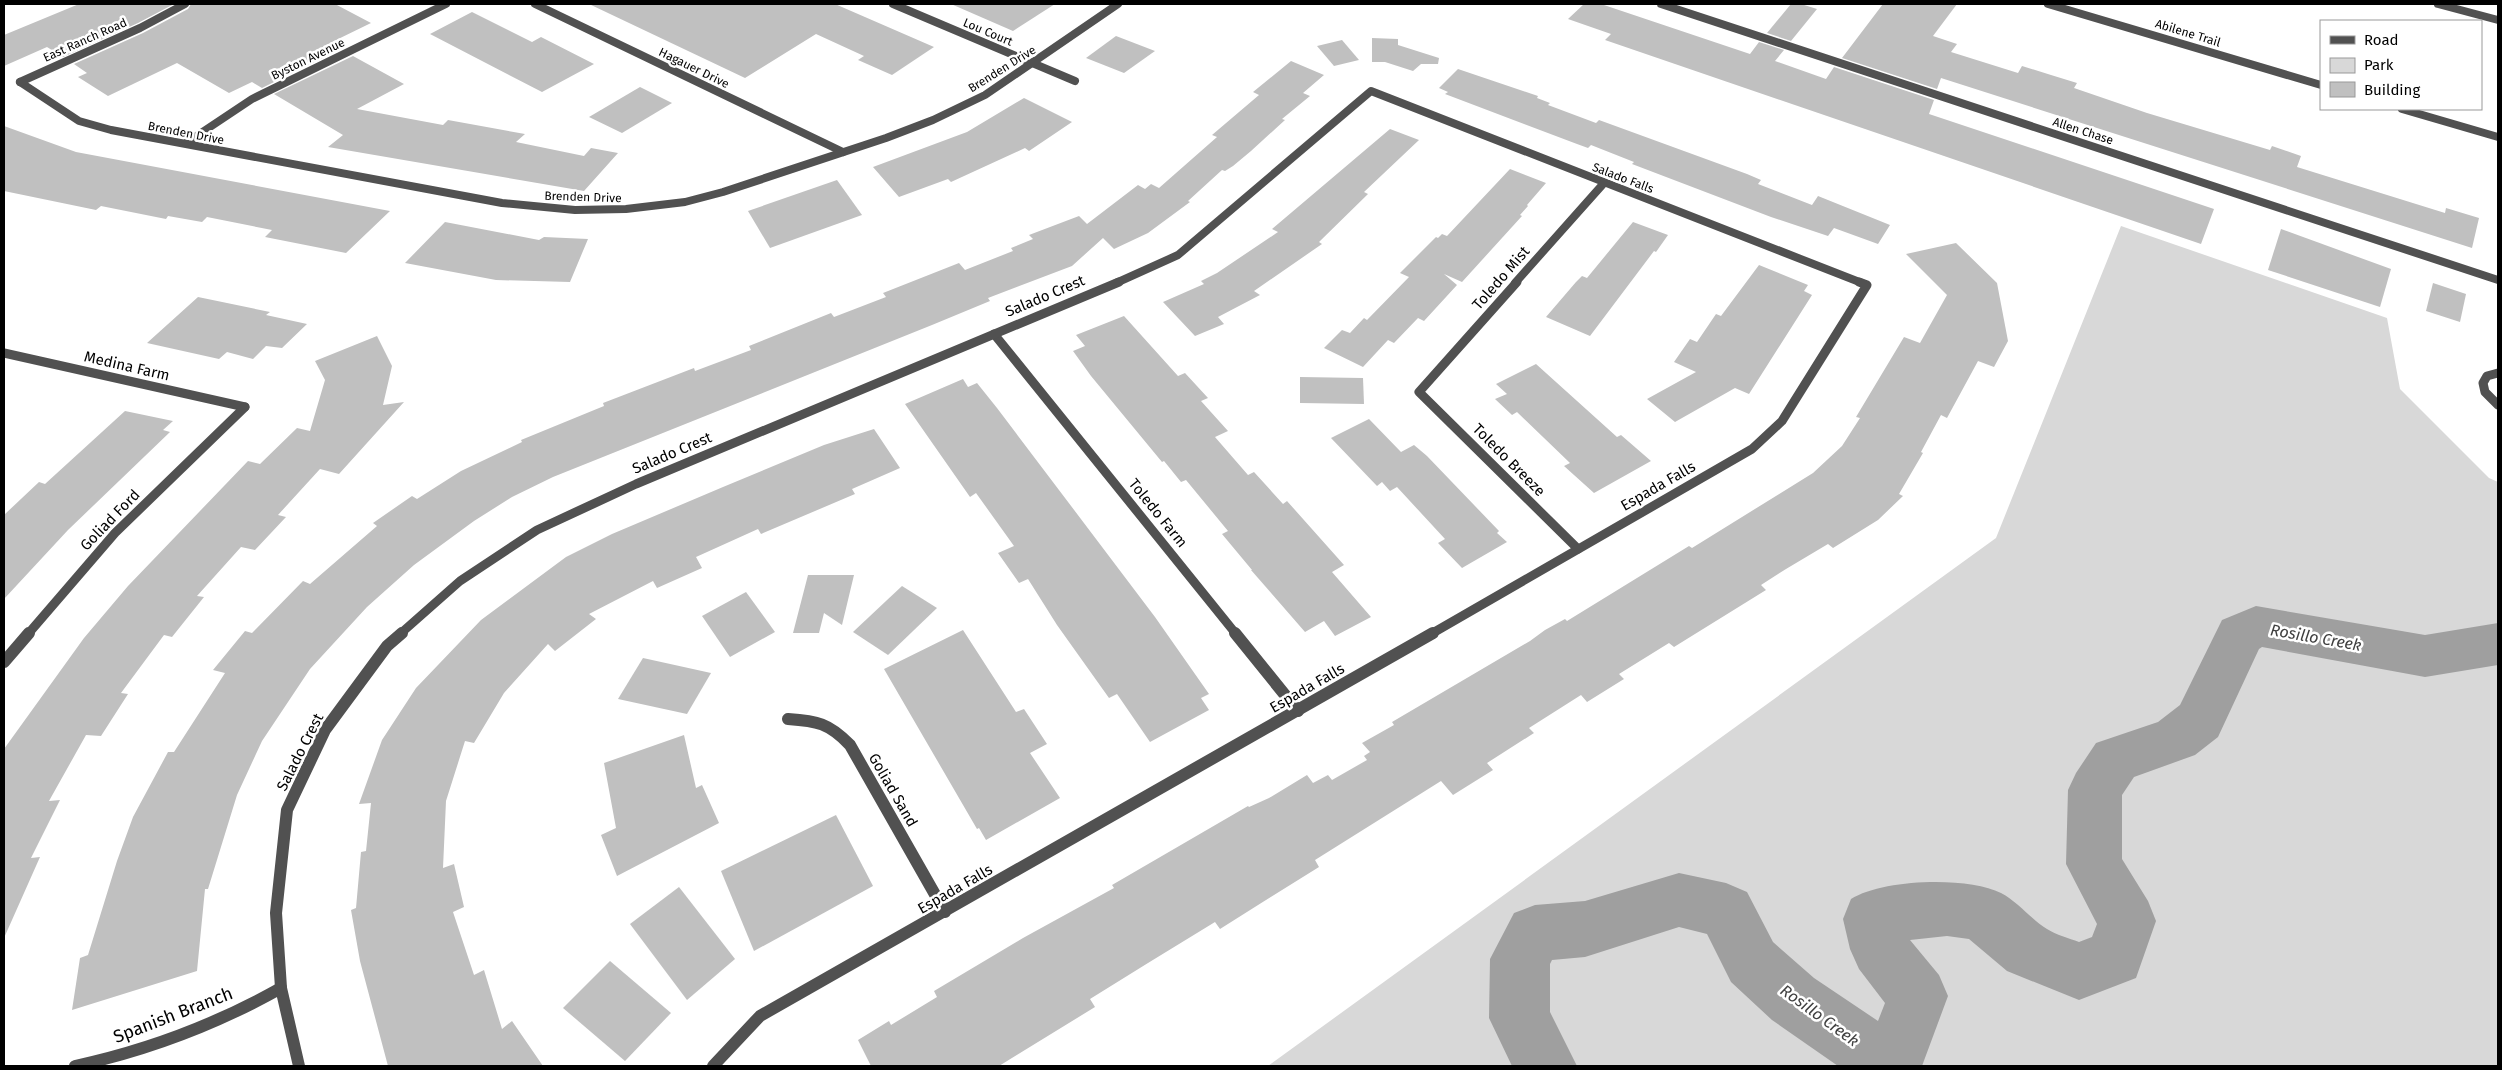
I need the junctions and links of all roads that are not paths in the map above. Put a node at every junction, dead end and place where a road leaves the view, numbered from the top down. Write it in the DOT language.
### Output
graph roads {
  1 [pos="185,4"];
  2 [pos="446,4"];
  3 [pos="534,4"];
  4 [pos="893,4"];
  5 [pos="1118,4"];
  6 [pos="1661,4"];
  7 [pos="2048,4"];
  8 [pos="2438,4"];
  9 [pos="2498,20"];
  10 [pos="1034,63"];
  11 [pos="1075,81"];
  12 [pos="20,82"];
  13 [pos="2320,85"];
  14 [pos="1371,91"];
  15 [pos="2405,110"];
  16 [pos="2498,137"];
  17 [pos="186,143"];
  18 [pos="843,152"];
  19 [pos="1604,182"];
  20 [pos="2498,280"];
  21 [pos="1867,285"];
  22 [pos="994,334"];
  23 [pos="4,353"];
  24 [pos="2498,373"];
  25 [pos="1419,392"];
  26 [pos="2498,405"];
  27 [pos="245,407"];
  28 [pos="1578,549"];
  29 [pos="4,662"];
  30 [pos="1298,711"];
  31 [pos="788,719"];
  32 [pos="945,912"];
  33 [pos="281,988"];
  34 [pos="74,1066"];
  35 [pos="299,1066"];
  36 [pos="713,1066"];
  1 -- 12 [label="street, East Ranch Road"];
  2 -- 17 [label="street, Byston Avenue"];
  3 -- 18 [label="street, Hagauer Drive"];
  4 -- 10 [label="street, Lou Court"];
  5 -- 10 [label="street, Brenden Drive"];
  6 -- 20 [label="street, Allen Chase"];
  7 -- 13 [label="street, Abilene Trail"];
  8 -- 9 [label="street"];
  10 -- 11 [label="street, Lou Court"];
  10 -- 18 [label="street, Brenden Drive"];
  12 -- 17 [label="street, Brenden Drive"];
  14 -- 19 [label="street, Salado Falls"];
  14 -- 22 [label="street, Salado Crest"];
  15 -- 16 [label="street"];
  17 -- 18 [label="street, Brenden Drive"];
  19 -- 21 [label="street, Salado Falls"];
  19 -- 25 [label="street, Toledo Mist"];
  21 -- 28 [label="street, Espada Falls"];
  22 -- 30 [label="street, Toledo Farm"];
  22 -- 33 [label="street, Salado Crest"];
  23 -- 27 [label="street, Medina Farm"];
  24 -- 26 [label="street"];
  25 -- 28 [label="street, Toledo Breeze"];
  27 -- 29 [label="street, Goliad Ford"];
  28 -- 30 [label="street, Espada Falls"];
  30 -- 32 [label="street, Espada Falls"];
  31 -- 32 [label="street, Goliad Sand"];
  32 -- 36 [label="street, Espada Falls"];
  33 -- 34 [label="street, Spanish Branch"];
  33 -- 35 [label="street, Salado Crest"];
}
